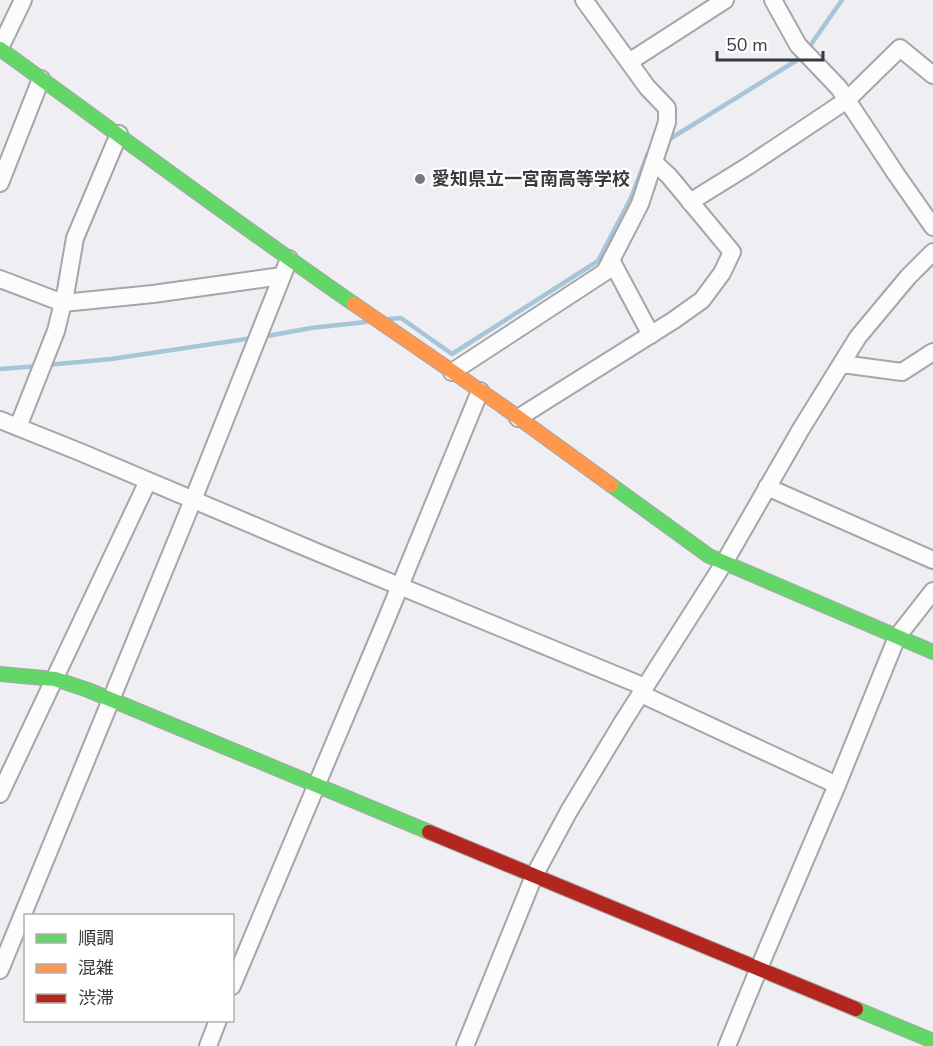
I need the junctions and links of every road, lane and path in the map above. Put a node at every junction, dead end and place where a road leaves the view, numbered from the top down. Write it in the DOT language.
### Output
graph roads {
  1 [pos="23,0"];
  2 [pos="584,0"];
  3 [pos="725,0"];
  4 [pos="773,0"];
  5 [pos="0,48"];
  6 [pos="629,62"];
  7 [pos="933,75"];
  8 [pos="41,79"];
  9 [pos="847,100"];
  10 [pos="118,134"];
  11 [pos="654,162"];
  12 [pos="0,183"];
  13 [pos="690,202"];
  14 [pos="933,227"];
  15 [pos="933,252"];
  16 [pos="289,260"];
  17 [pos="611,260"];
  18 [pos="282,276"];
  19 [pos="0,279"];
  20 [pos="63,303"];
  21 [pos="651,335"];
  22 [pos="933,352"];
  23 [pos="842,364"];
  24 [pos="452,372"];
  25 [pos="480,391"];
  26 [pos="518,418"];
  27 [pos="0,420"];
  28 [pos="18,428"];
  29 [pos="148,481"];
  30 [pos="768,488"];
  31 [pos="194,500"];
  32 [pos="933,560"];
  33 [pos="724,563"];
  34 [pos="400,586"];
  35 [pos="933,591"];
  36 [pos="897,637"];
  37 [pos="933,652"];
  38 [pos="0,674"];
  39 [pos="55,679"];
  40 [pos="643,691"];
  41 [pos="112,700"];
  42 [pos="316,785"];
  43 [pos="837,785"];
  44 [pos="0,794"];
  45 [pos="534,876"];
  46 [pos="759,968"];
  47 [pos="0,970"];
  48 [pos="234,981"];
  49 [pos="217,1022"];
  50 [pos="933,1041"];
  51 [pos="208,1046"];
  52 [pos="465,1046"];
  53 [pos="727,1046"];
  1 -- 5 [label="street"];
  2 -- 6 [label="street"];
  3 -- 6 [label="street"];
  4 -- 9 [label="street"];
  5 -- 8 [label="street"];
  6 -- 11 [label="street"];
  7 -- 9 [label="street"];
  8 -- 10 [label="street"];
  8 -- 12 [label="street"];
  9 -- 13 [label="street"];
  9 -- 14 [label="street"];
  10 -- 16 [label="street"];
  10 -- 20 [label="street"];
  11 -- 13 [label="street"];
  11 -- 17 [label="street"];
  13 -- 21 [label="street"];
  15 -- 23 [label="street"];
  16 -- 18 [label="street"];
  16 -- 24 [label="street"];
  17 -- 21 [label="street"];
  17 -- 24 [label="street"];
  18 -- 20 [label="street"];
  18 -- 31 [label="street"];
  19 -- 20 [label="street"];
  20 -- 28 [label="street"];
  21 -- 26 [label="street"];
  22 -- 23 [label="street"];
  23 -- 30 [label="street"];
  24 -- 25 [label="street"];
  25 -- 26 [label="street"];
  25 -- 34 [label="street"];
  26 -- 33 [label="street"];
  27 -- 28 [label="street"];
  28 -- 29 [label="street"];
  29 -- 31 [label="street"];
  29 -- 39 [label="street"];
  30 -- 32 [label="street"];
  30 -- 33 [label="street"];
  31 -- 34 [label="street"];
  31 -- 41 [label="street"];
  33 -- 36 [label="street"];
  33 -- 40 [label="street"];
  34 -- 40 [label="street"];
  34 -- 42 [label="street"];
  35 -- 36 [label="street"];
  36 -- 37 [label="street"];
  36 -- 43 [label="street"];
  38 -- 39 [label="street"];
  39 -- 41 [label="street"];
  39 -- 44 [label="street"];
  40 -- 43 [label="street"];
  40 -- 45 [label="street"];
  41 -- 42 [label="street"];
  41 -- 47 [label="street"];
  42 -- 45 [label="street"];
  42 -- 48 [label="street"];
  43 -- 46 [label="street"];
  45 -- 46 [label="street"];
  45 -- 52 [label="street"];
  46 -- 50 [label="street"];
  46 -- 53 [label="street"];
  49 -- 51 [label="street"];
}
